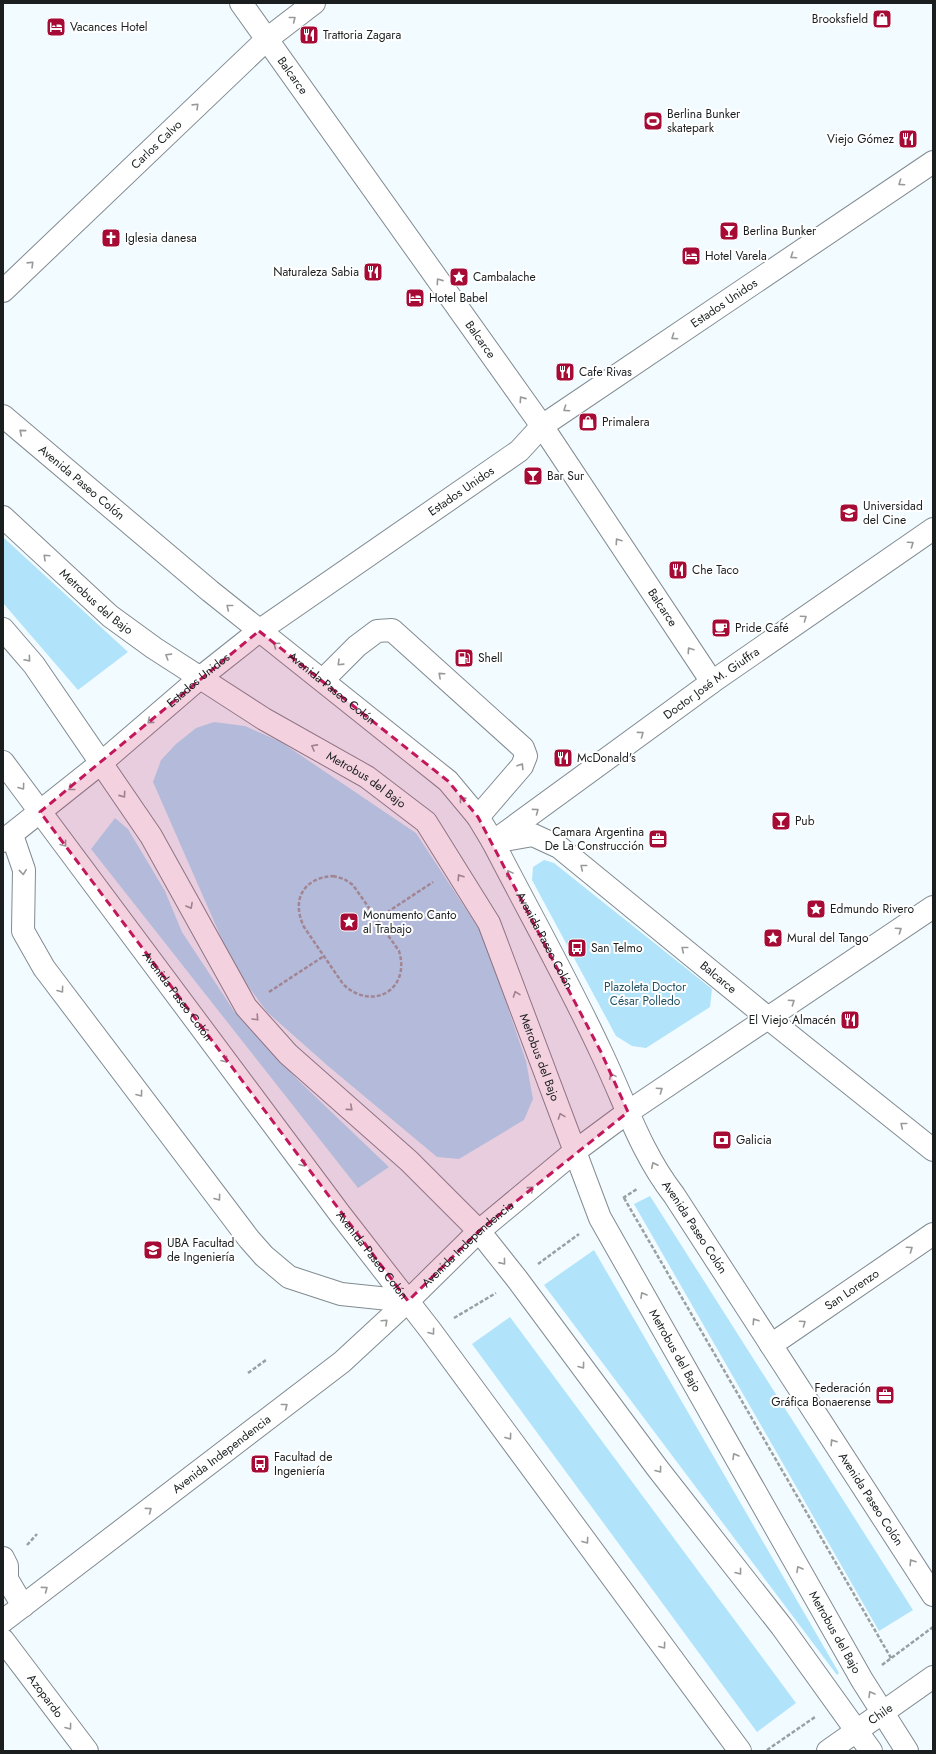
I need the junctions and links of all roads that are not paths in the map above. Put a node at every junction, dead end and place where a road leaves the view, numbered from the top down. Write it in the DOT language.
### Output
graph roads {
  1 [pos="241,3"];
  2 [pos="314,3"];
  3 [pos="267,39"];
  4 [pos="933,162"];
  5 [pos="3,290"];
  6 [pos="3,416"];
  7 [pos="542,426"];
  8 [pos="3,517"];
  9 [pos="933,529"];
  10 [pos="3,630"];
  11 [pos="259,631"];
  12 [pos="201,677"];
  13 [pos="323,680"];
  14 [pos="712,682"];
  15 [pos="3,762"];
  16 [pos="101,763"];
  17 [pos="40,812"];
  18 [pos="478,817"];
  19 [pos="7,838"];
  20 [pos="493,842"];
  21 [pos="933,907"];
  22 [pos="768,1018"];
  23 [pos="628,1112"];
  24 [pos="933,1150"];
  25 [pos="574,1152"];
  26 [pos="479,1231"];
  27 [pos="933,1234"];
  28 [pos="408,1301"];
  29 [pos="771,1345"];
  30 [pos="3,1558"];
  31 [pos="933,1595"];
  32 [pos="23,1606"];
  33 [pos="3,1621"];
  34 [pos="3,1640"];
  35 [pos="933,1677"];
  36 [pos="882,1713"];
  37 [pos="856,1731"];
  38 [pos="87,1751"];
  39 [pos="740,1751"];
  40 [pos="828,1751"];
  41 [pos="871,1751"];
  42 [pos="907,1751"];
  1 -- 3 [label="street, Balcarce"];
  3 -- 2 [label="street, Carlos Calvo, one-way"];
  5 -- 3 [label="street, Carlos Calvo, one-way"];
  7 -- 3 [label="street, Balcarce, one-way"];
  4 -- 7 [label="street, Estados Unidos, one-way"];
  11 -- 6 [label="street, Avenida Paseo Colón, one-way"];
  7 -- 11 [label="street, Estados Unidos"];
  14 -- 7 [label="street, Balcarce, one-way"];
  12 -- 8 [label="street, Metrobus del Bajo, one-way"];
  14 -- 9 [label="street, Doctor José M. Giuffra, one-way"];
  10 -- 16 [label="street, one-way"];
  11 -- 12 [label="street, Estados Unidos"];
  13 -- 11 [label="street, Avenida Paseo Colón, one-way"];
  12 -- 16 [label="street, Estados Unidos, one-way"];
  25 -- 12 [label="street, Metrobus del Bajo, one-way"];
  18 -- 13 [label="street, Avenida Paseo Colón, one-way"];
  18 -- 13 [label="street, one-way"];
  20 -- 14 [label="street, Doctor José M. Giuffra, one-way"];
  15 -- 17 [label="street, Avenida Paseo Colón, one-way"];
  16 -- 17 [label="street, Estados Unidos, one-way"];
  16 -- 26 [label="street, one-way"];
  17 -- 19 [label="street, Estados Unidos"];
  17 -- 28 [label="street, Avenida Paseo Colón, one-way"];
  18 -- 20 [label="street, Avenida Paseo Colón"];
  19 -- 28 [label="street, one-way"];
  22 -- 20 [label="street, Balcarce, one-way"];
  23 -- 20 [label="street, Avenida Paseo Colón, one-way"];
  22 -- 21 [label="street, Avenida Independencia, one-way"];
  23 -- 22 [label="street, Avenida Independencia, one-way"];
  24 -- 22 [label="street, Balcarce, one-way"];
  23 -- 25 [label="street, Avenida Independencia"];
  29 -- 23 [label="street, Avenida Paseo Colón, one-way"];
  26 -- 25 [label="street, Avenida Independencia, one-way"];
  36 -- 25 [label="street, Metrobus del Bajo, one-way"];
  26 -- 28 [label="street, Avenida Independencia"];
  26 -- 37 [label="street, one-way"];
  29 -- 27 [label="street, San Lorenzo, one-way"];
  32 -- 28 [label="street, Avenida Independencia, one-way"];
  28 -- 39 [label="street, Avenida Paseo Colón, one-way"];
  31 -- 29 [label="street, Avenida Paseo Colón, one-way"];
  30 -- 32 [label="street"];
  32 -- 33 [label="street, Avenida Independencia"];
  34 -- 38 [label="street, Azopardo, one-way"];
  35 -- 36 [label="street, Chile"];
  36 -- 37 [label="street, Chile"];
  36 -- 42 [label="street, Metrobus del Bajo"];
  37 -- 40 [label="street, Chile"];
  37 -- 41 [label="street"];
}
